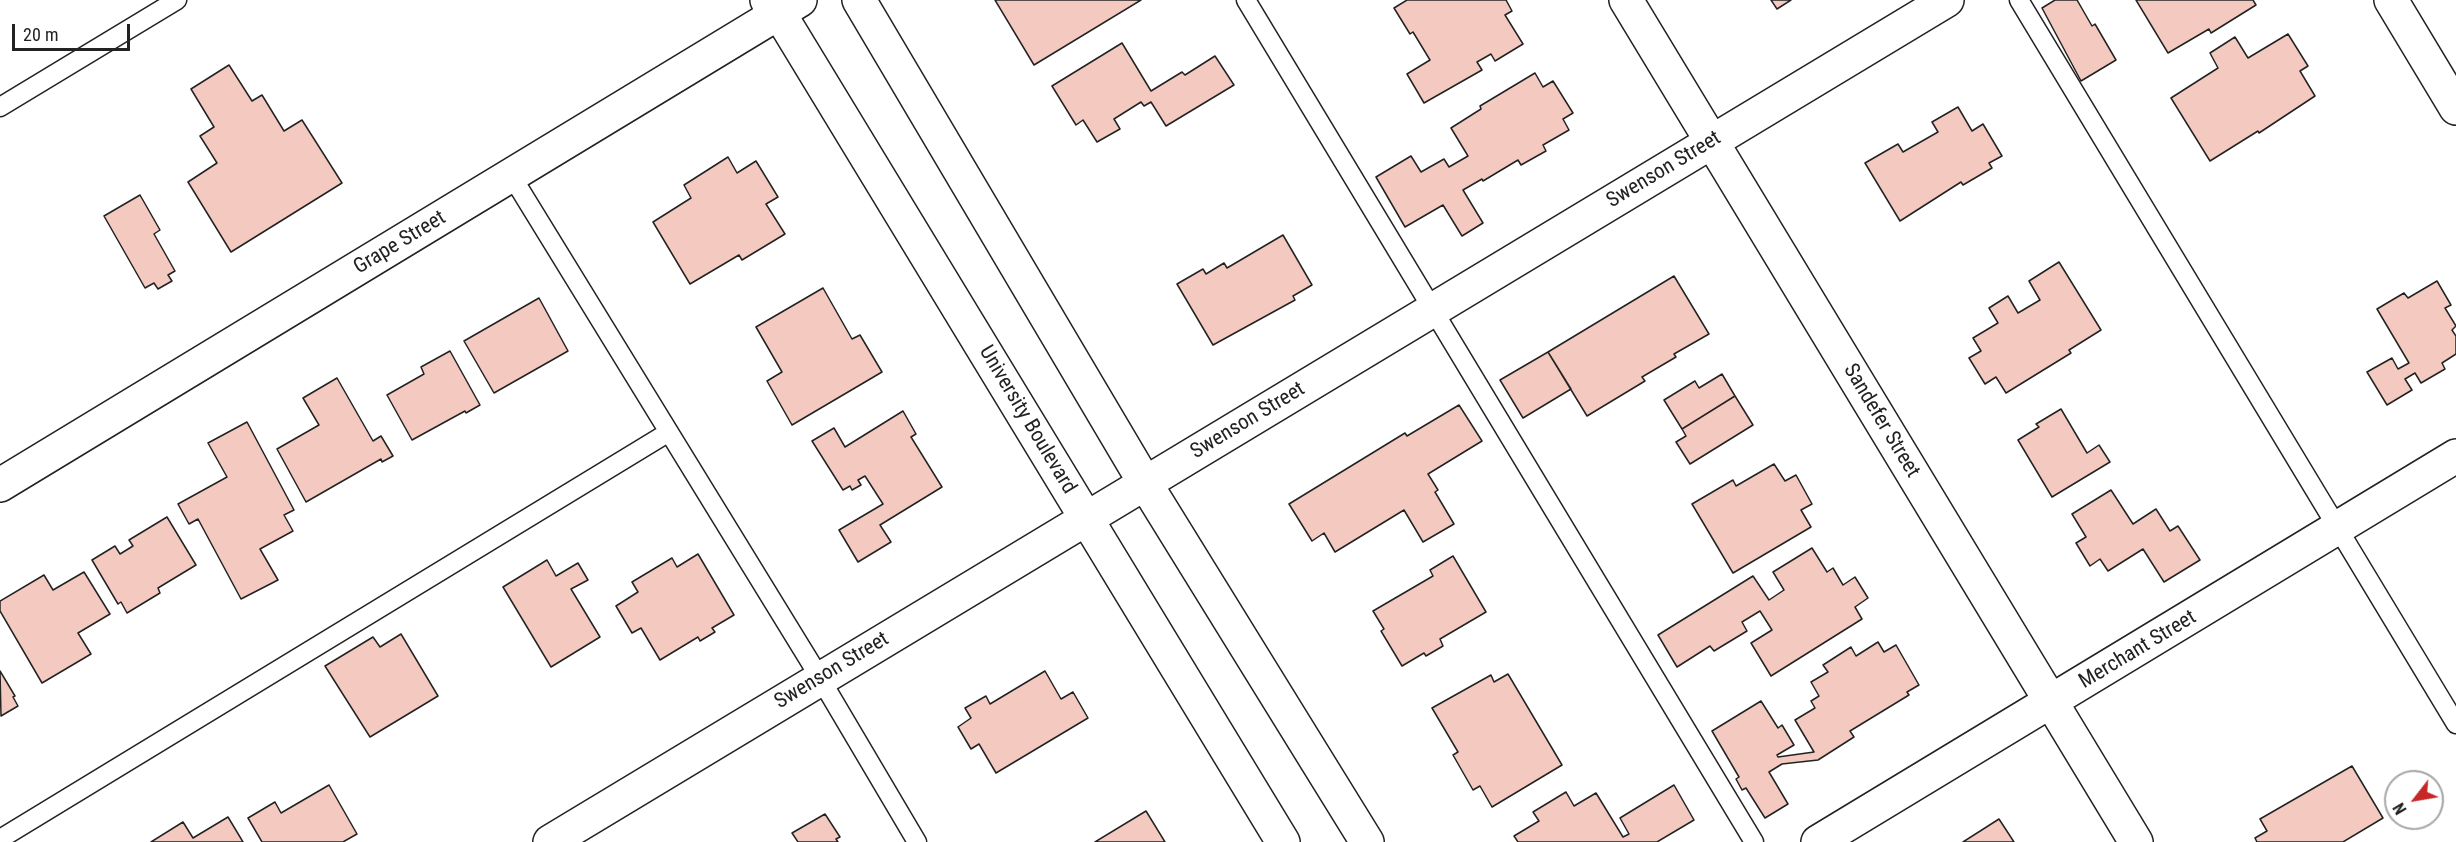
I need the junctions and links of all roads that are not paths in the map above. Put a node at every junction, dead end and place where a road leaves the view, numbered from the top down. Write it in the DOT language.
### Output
graph roads {
  1 [pos="177,0"];
  2 [pos="859,0"];
  3 [pos="1246,0"];
  4 [pos="1626,0"];
  5 [pos="1947,0"];
  6 [pos="2019,0"];
  7 [pos="2391,0"];
  8 [pos="782,4"];
  9 [pos="0,108"];
  10 [pos="2456,108"];
  11 [pos="1711,142"];
  12 [pos="511,176"];
  13 [pos="1434,309"];
  14 [pos="669,432"];
  15 [pos="2456,456"];
  16 [pos="1145,483"];
  17 [pos="0,485"];
  18 [pos="1086,517"];
  19 [pos="2339,527"];
  20 [pos="820,678"];
  21 [pos="2052,702"];
  22 [pos="2456,724"];
  23 [pos="0,839"];
  24 [pos="550,842"];
  25 [pos="917,842"];
  26 [pos="1283,842"];
  27 [pos="1367,842"];
  28 [pos="1754,842"];
  29 [pos="1818,842"];
  30 [pos="2136,842"];
  1 -- 9 [label="lane"];
  2 -- 16 [label="street"];
  3 -- 13 [label="lane"];
  4 -- 11 [label="street, Sandefer Street"];
  5 -- 11 [label="street, Swenson Street"];
  6 -- 19 [label="lane"];
  7 -- 10 [label="street"];
  8 -- 12 [label="street, Grape Street"];
  8 -- 18 [label="street, University Boulevard"];
  11 -- 13 [label="street, Swenson Street"];
  11 -- 21 [label="street, Sandefer Street"];
  12 -- 14 [label="lane"];
  12 -- 17 [label="street, Grape Street"];
  13 -- 16 [label="street, Swenson Street"];
  13 -- 28 [label="lane"];
  14 -- 20 [label="lane"];
  14 -- 23 [label="lane"];
  15 -- 19 [label="street, Merchant Street"];
  16 -- 18 [label="street, Swenson Street"];
  16 -- 27 [label="street"];
  18 -- 20 [label="street, Swenson Street"];
  18 -- 26 [label="street, University Boulevard"];
  19 -- 21 [label="street, Merchant Street"];
  19 -- 22 [label="lane"];
  20 -- 24 [label="street, Swenson Street"];
  20 -- 25 [label="lane"];
  21 -- 29 [label="street, Merchant Street"];
  21 -- 30 [label="street, Sandefer Street"];
}
